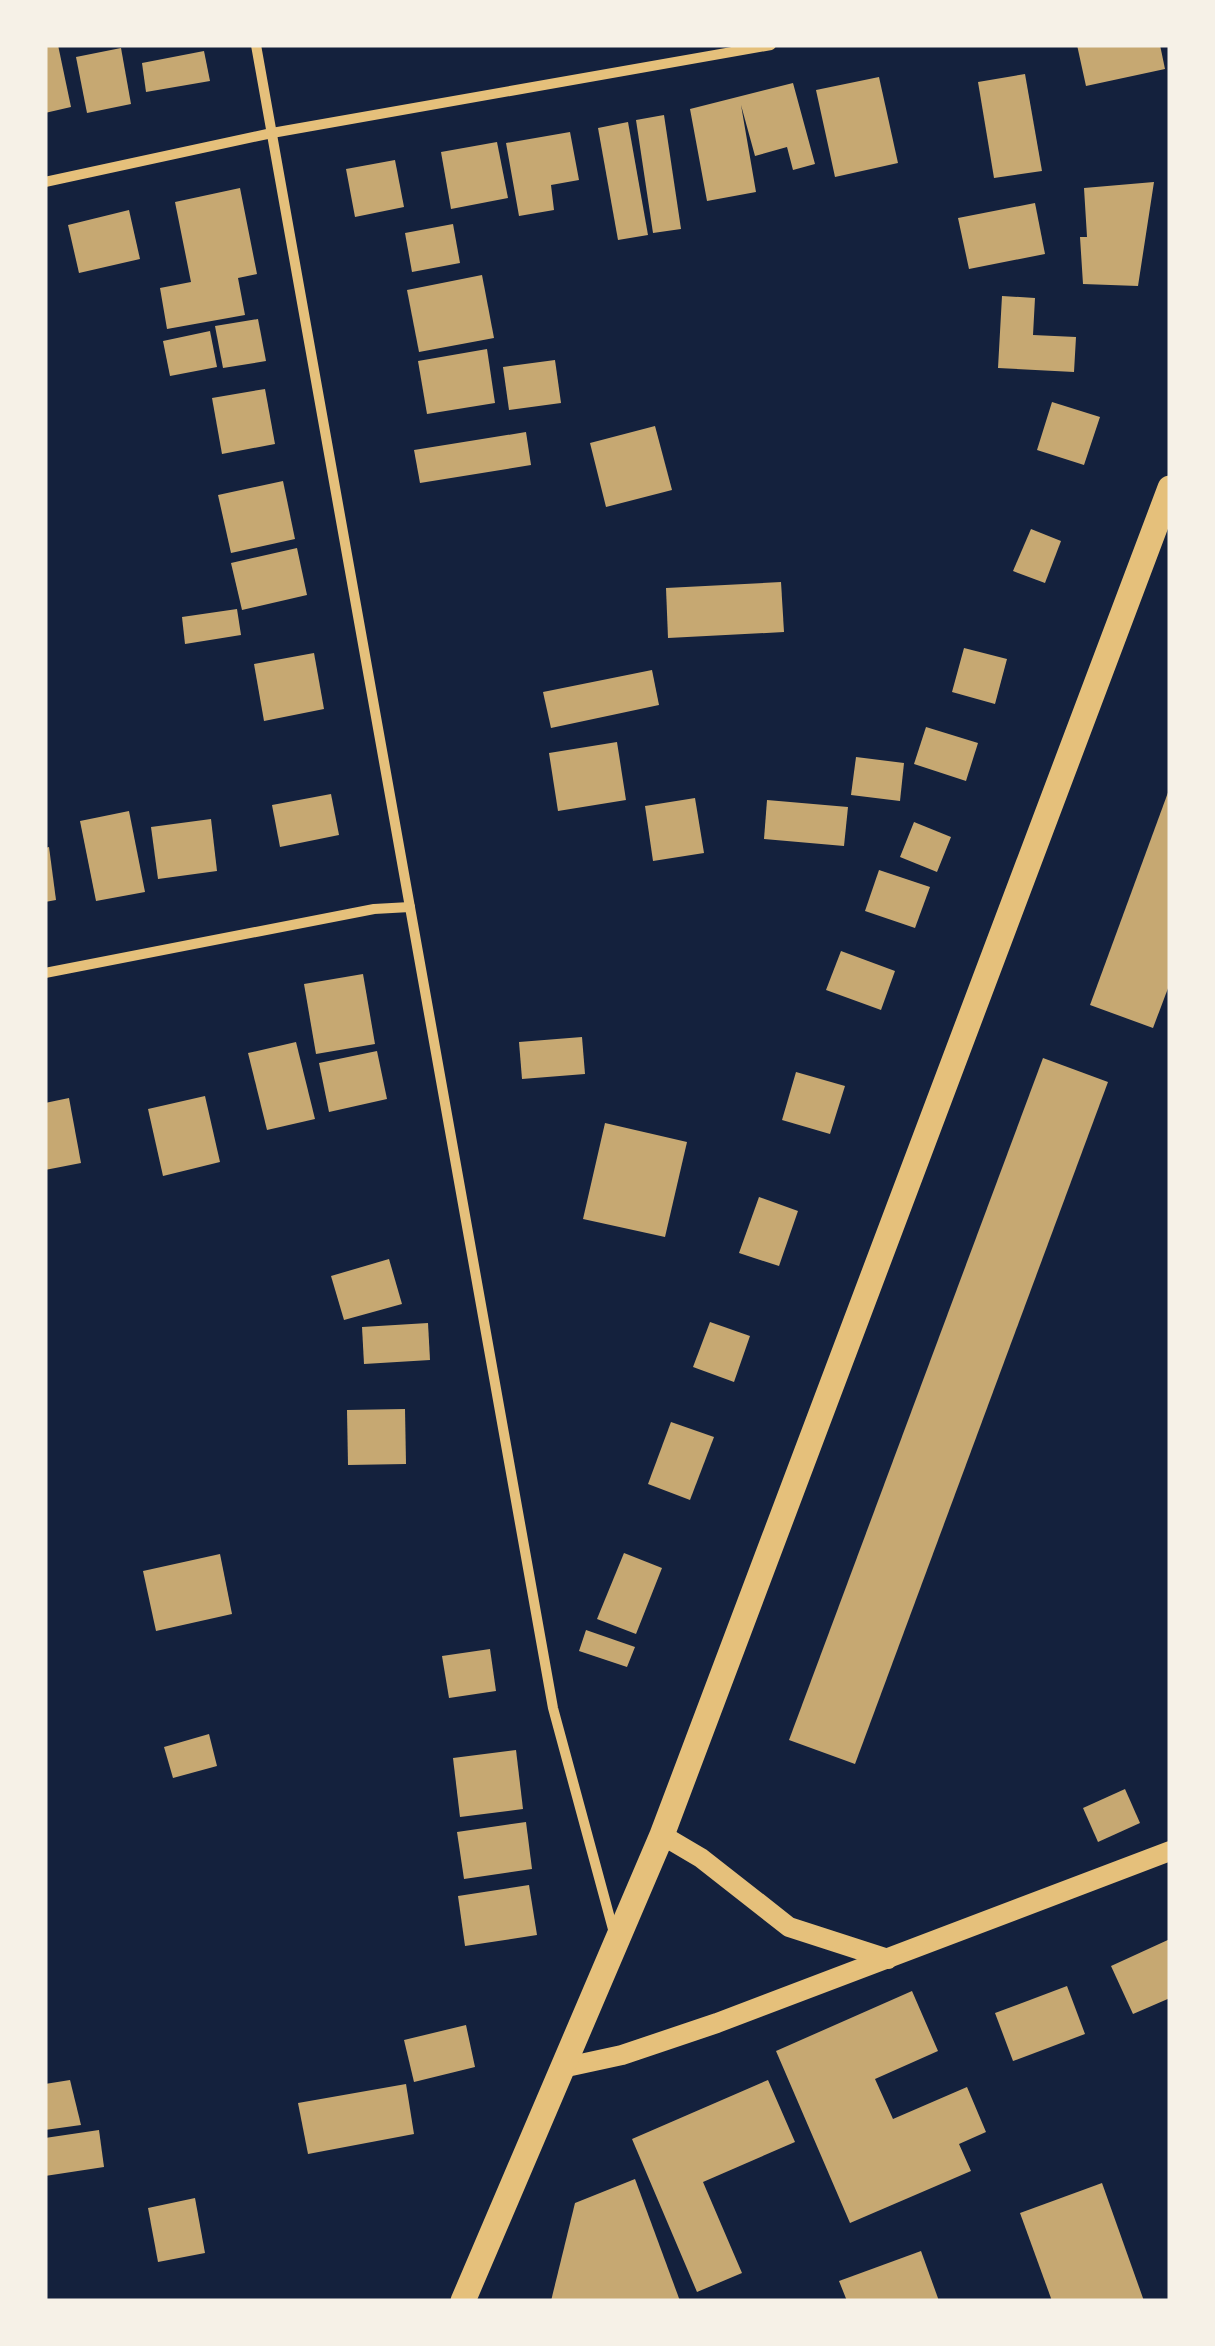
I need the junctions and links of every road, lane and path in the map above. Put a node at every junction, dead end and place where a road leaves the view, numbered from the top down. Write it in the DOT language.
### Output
graph roads {
  1 [pos="256,45"];
  2 [pos="771,45"];
  3 [pos="272,133"];
  4 [pos="45,182"];
  5 [pos="1170,488"];
  6 [pos="410,906"];
  7 [pos="45,973"];
  8 [pos="662,1835"];
  9 [pos="1170,1852"];
  10 [pos="617,1944"];
  11 [pos="888,1960"];
  12 [pos="562,2068"];
  13 [pos="463,2301"];
  1 -- 3 [label="street"];
  2 -- 3 [label="street"];
  3 -- 4 [label="street"];
  3 -- 6 [label="street"];
  5 -- 8 [label="main road"];
  6 -- 7 [label="street"];
  6 -- 10 [label="street"];
  8 -- 10 [label="main road"];
  8 -- 11 [label="main road"];
  9 -- 11 [label="main road"];
  10 -- 12 [label="main road"];
  11 -- 12 [label="main road"];
  12 -- 13 [label="main road"];
}
